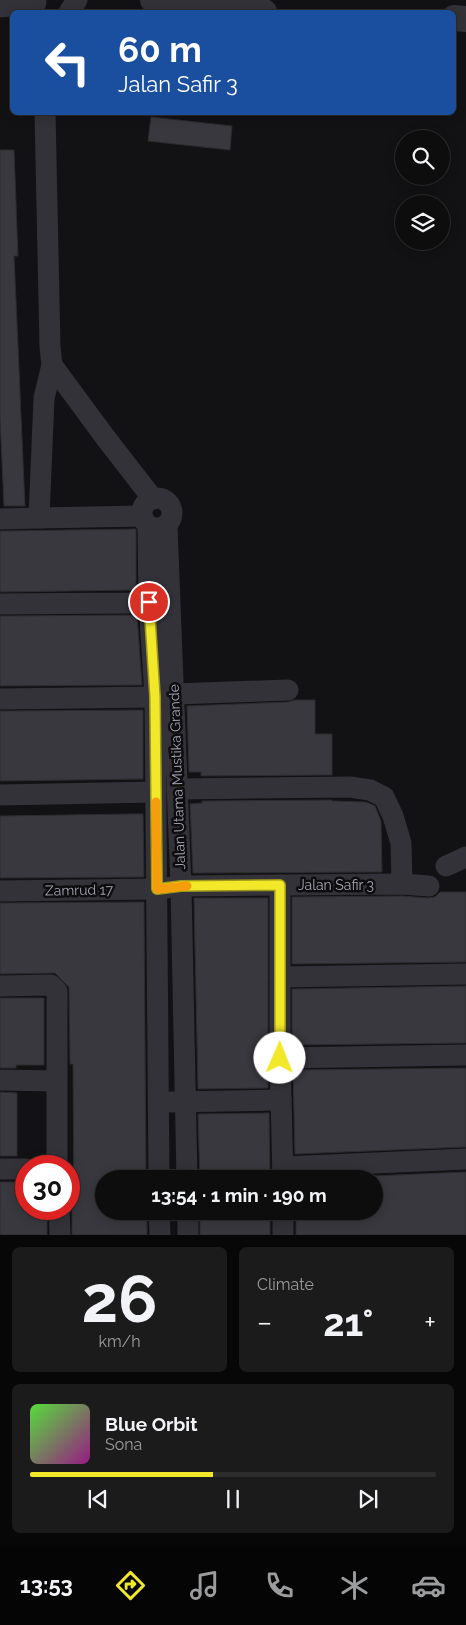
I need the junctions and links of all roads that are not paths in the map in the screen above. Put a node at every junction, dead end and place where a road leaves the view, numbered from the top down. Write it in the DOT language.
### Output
graph roads {
  1 [pos="153,0"];
  2 [pos="36,5"];
  3 [pos="0,7"];
  4 [pos="230,10"];
  5 [pos="45,115"];
  6 [pos="52,365"];
  7 [pos="153,517"];
  8 [pos="39,518"];
  9 [pos="0,519"];
  10 [pos="149,602"];
  11 [pos="0,604"];
  12 [pos="288,690"];
  13 [pos="165,695"];
  14 [pos="0,699"];
  15 [pos="166,791"];
  16 [pos="0,795"];
  17 [pos="466,857"];
  18 [pos="446,866"];
  19 [pos="402,884"];
  20 [pos="280,885"];
  21 [pos="181,886"];
  22 [pos="429,886"];
  23 [pos="157,889"];
  24 [pos="0,891"];
  25 [pos="466,974"];
  26 [pos="280,977"];
  27 [pos="0,986"];
  28 [pos="466,1055"];
  29 [pos="280,1058"];
  30 [pos="0,1080"];
  31 [pos="56,1081"];
  32 [pos="281,1100"];
  33 [pos="159,1102"];
  34 [pos="186,1102"];
  35 [pos="57,1155"];
  36 [pos="466,1159"];
  37 [pos="0,1169"];
  38 [pos="15,1169"];
  39 [pos="159,1170"];
  40 [pos="187,1170"];
  41 [pos="283,1170"];
  42 [pos="322,1170"];
  43 [pos="59,1220"];
  44 [pos="160,1220"];
  45 [pos="188,1220"];
  46 [pos="283,1220"];
  47 [pos="60,1235"];
  48 [pos="160,1235"];
  49 [pos="188,1235"];
  50 [pos="283,1235"];
  1 -- 4 [label="street"];
  2 -- 3 [label="street"];
  5 -- 6 [label="street"];
  6 -- 7 [label="street"];
  6 -- 8 [label="street"];
  7 -- 8 [label="street"];
  7 -- 10 [label="street, Jalan Utama Mustika Grande"];
  7 -- 13 [label="street, Jalan Utama Mustika Grande"];
  8 -- 9 [label="street"];
  10 -- 11 [label="street"];
  10 -- 13 [label="street, Jalan Utama Mustika Grande"];
  12 -- 13 [label="street"];
  13 -- 14 [label="street"];
  13 -- 15 [label="street, Jalan Utama Mustika Grande"];
  15 -- 16 [label="street"];
  15 -- 19 [label="street"];
  15 -- 21 [label="street, Jalan Utama Mustika Grande"];
  15 -- 23 [label="street, Jalan Utama Mustika Grande"];
  17 -- 18 [label="street"];
  19 -- 20 [label="street, Jalan Safir 3"];
  19 -- 22 [label="street, Jalan Safir 3"];
  20 -- 21 [label="street, Jalan Safir 3"];
  20 -- 26 [label="street"];
  21 -- 23 [label="street, Jalan Safir 3"];
  21 -- 34 [label="street, Jalan Utama Mustika Grande"];
  23 -- 24 [label="street, Zamrud 17"];
  23 -- 33 [label="street, Jalan Utama Mustika Grande"];
  25 -- 26 [label="street"];
  26 -- 29 [label="street"];
  27 -- 31 [label="street"];
  28 -- 29 [label="street"];
  29 -- 32 [label="street"];
  30 -- 31 [label="street"];
  31 -- 35 [label="street"];
  32 -- 34 [label="street"];
  32 -- 41 [label="street"];
  33 -- 34 [label="street"];
  33 -- 39 [label="street, Jalan Utama Mustika Grande"];
  34 -- 40 [label="street, Jalan Utama Mustika Grande"];
  36 -- 42 [label="street"];
  37 -- 38 [label="street"];
  43 -- 47 [label="street"];
  44 -- 48 [label="street"];
  45 -- 49 [label="street"];
  46 -- 50 [label="street"];
}
